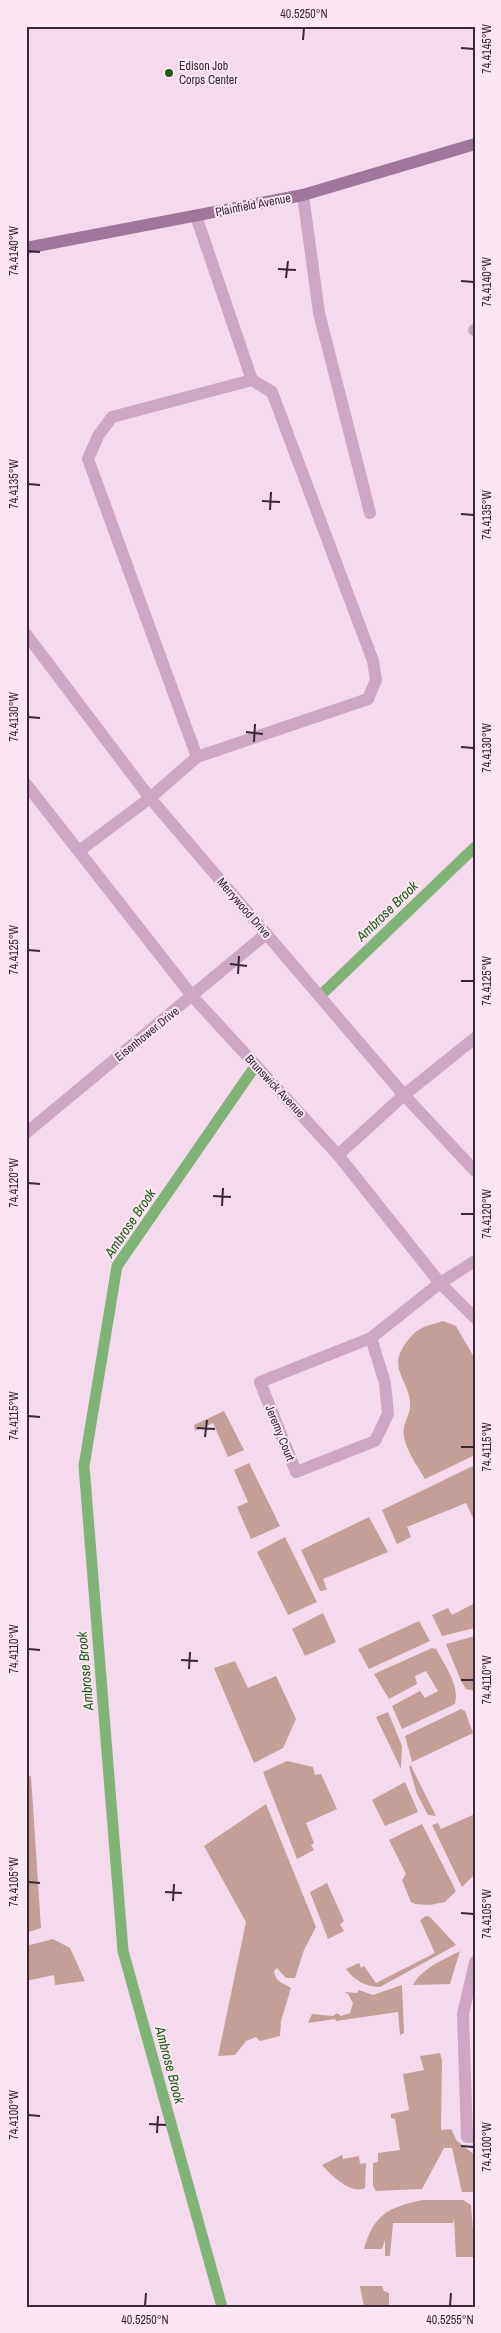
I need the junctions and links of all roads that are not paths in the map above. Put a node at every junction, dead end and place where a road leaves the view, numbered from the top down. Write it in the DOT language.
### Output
graph roads {
  1 [pos="475,144"];
  2 [pos="303,195"];
  3 [pos="196,216"];
  4 [pos="26,248"];
  5 [pos="252,380"];
  6 [pos="370,513"];
  7 [pos="26,634"];
  8 [pos="197,757"];
  9 [pos="26,784"];
  10 [pos="150,798"];
  11 [pos="79,851"];
  12 [pos="266,934"];
  13 [pos="193,997"];
  14 [pos="475,1038"];
  15 [pos="404,1095"];
  16 [pos="26,1133"];
  17 [pos="338,1155"];
  18 [pos="475,1171"];
  19 [pos="475,1261"];
  20 [pos="440,1283"];
  21 [pos="475,1318"];
  22 [pos="371,1338"];
  23 [pos="475,1962"];
  24 [pos="469,2014"];
  25 [pos="475,2137"];
  1 -- 2 [label="main road, Plainfield Avenue"];
  2 -- 3 [label="main road, Plainfield Avenue"];
  2 -- 6 [label="street"];
  3 -- 4 [label="main road, Plainfield Avenue"];
  3 -- 5 [label="street"];
  5 -- 8 [label="street"];
  5 -- 8 [label="street"];
  7 -- 10 [label="street, Merrywood Drive"];
  8 -- 10 [label="street"];
  9 -- 11 [label="street, Brunswick Avenue"];
  10 -- 11 [label="street"];
  10 -- 12 [label="street, Merrywood Drive"];
  11 -- 13 [label="street, Brunswick Avenue"];
  12 -- 13 [label="street, Eisenhower Drive"];
  12 -- 15 [label="street, Merrywood Drive"];
  13 -- 16 [label="street, Eisenhower Drive"];
  13 -- 17 [label="street, Brunswick Avenue"];
  14 -- 15 [label="street"];
  15 -- 17 [label="street"];
  15 -- 18 [label="street, Merrywood Drive"];
  17 -- 20 [label="street, Brunswick Avenue"];
  19 -- 20 [label="street, Jeremy Court"];
  20 -- 21 [label="street, Brunswick Avenue"];
  20 -- 22 [label="street, Jeremy Court"];
  22 -- 22 [label="street, Jeremy Court"];
  23 -- 24 [label="street"];
  24 -- 25 [label="street"];
}
